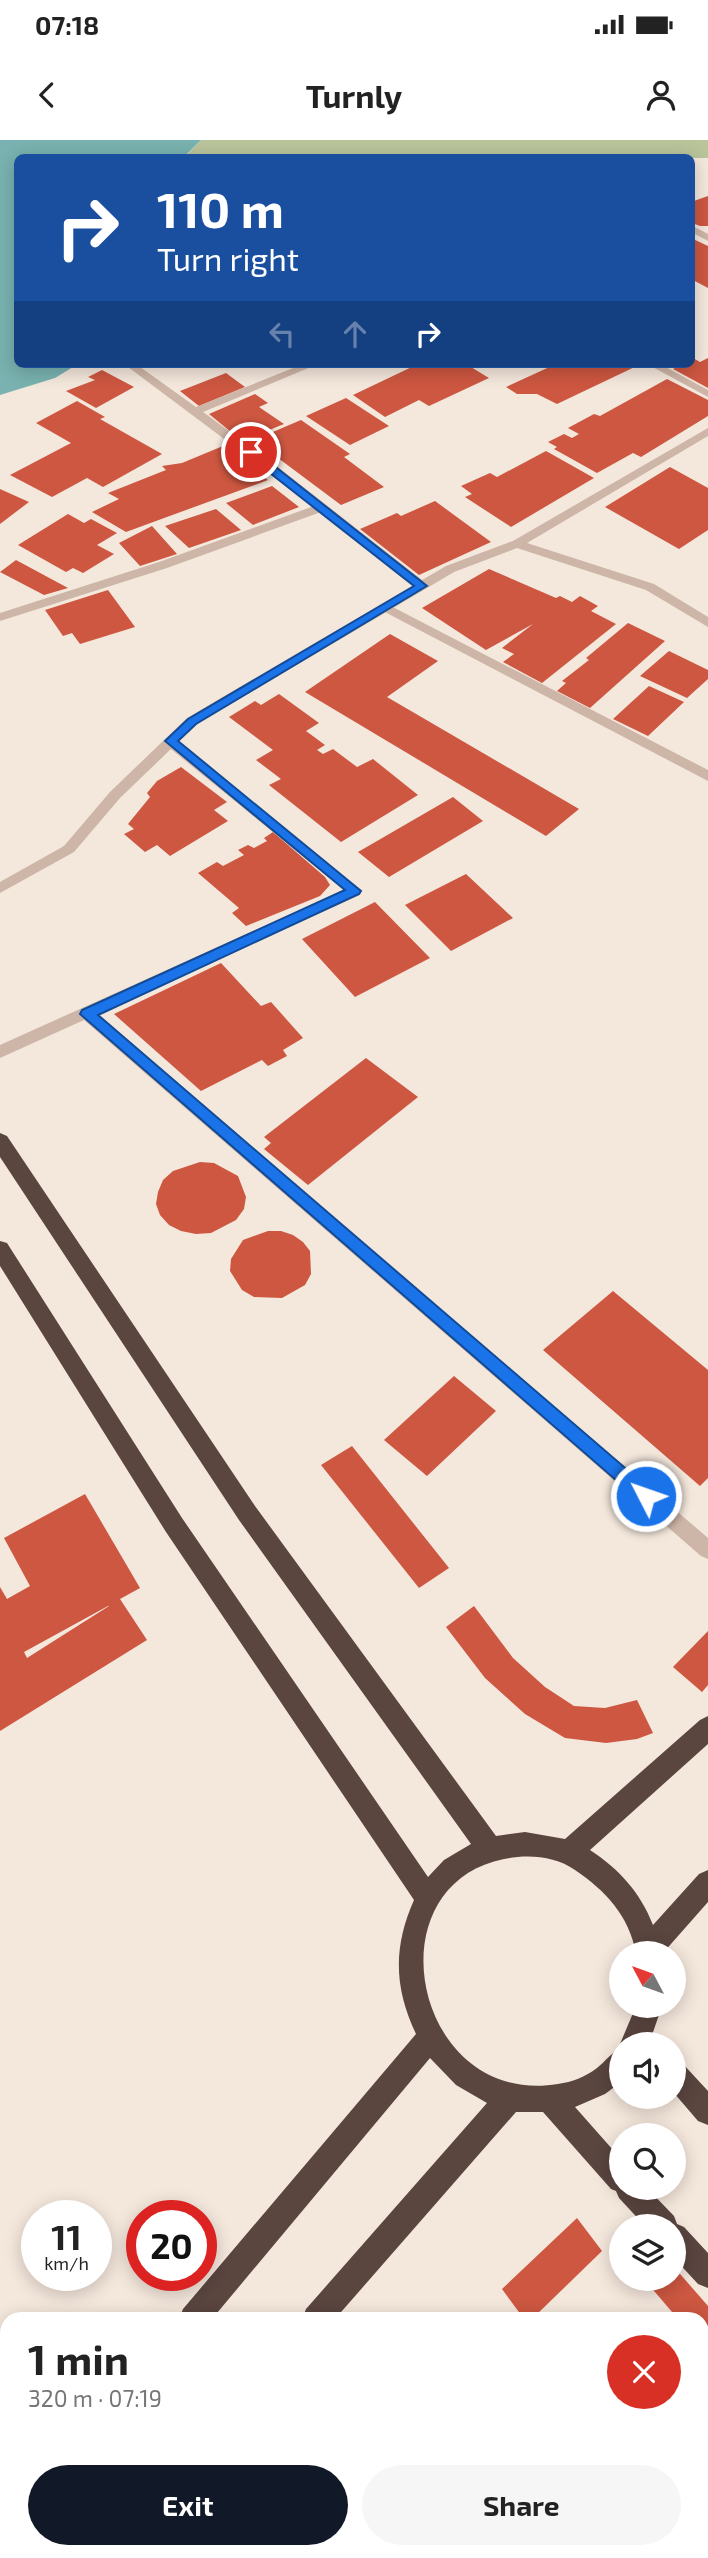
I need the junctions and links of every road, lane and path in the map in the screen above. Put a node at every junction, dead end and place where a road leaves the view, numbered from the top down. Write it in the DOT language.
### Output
graph roads {
  1 [pos="134,368"];
  2 [pos="303,368"];
  3 [pos="659,368"];
  4 [pos="708,394"];
  5 [pos="194,412"];
  6 [pos="708,432"];
  7 [pos="323,507"];
  8 [pos="517,544"];
  9 [pos="422,586"];
  10 [pos="385,607"];
  11 [pos="0,617"];
  12 [pos="708,623"];
  13 [pos="171,741"];
  14 [pos="708,776"];
  15 [pos="0,888"];
  16 [pos="87,1014"];
  17 [pos="0,1052"];
  18 [pos="0,1141"];
  19 [pos="0,1249"];
  20 [pos="708,1549"];
  21 [pos="708,1728"];
  22 [pos="490,1849"];
  23 [pos="569,1852"];
  24 [pos="708,1882"];
  25 [pos="428,1899"];
  26 [pos="645,1941"];
  27 [pos="658,1941"];
  28 [pos="431,2037"];
  29 [pos="609,2072"];
  30 [pos="686,2086"];
  31 [pos="510,2098"];
  32 [pos="550,2100"];
  33 [pos="708,2111"];
  34 [pos="609,2166"];
  35 [pos="640,2200"];
  36 [pos="653,2214"];
  37 [pos="686,2249"];
  38 [pos="708,2274"];
  39 [pos="199,2312"];
  40 [pos="322,2312"];
  1 -- 5 [label="street"];
  2 -- 5 [label="street"];
  3 -- 4 [label="street"];
  5 -- 7 [label="street"];
  6 -- 8 [label="street"];
  7 -- 9 [label="street"];
  7 -- 11 [label="street"];
  8 -- 9 [label="street"];
  8 -- 12 [label="street"];
  9 -- 10 [label="street"];
  10 -- 13 [label="street"];
  10 -- 14 [label="street"];
  13 -- 15 [label="street"];
  13 -- 16 [label="street"];
  16 -- 17 [label="street"];
  16 -- 20 [label="street"];
  18 -- 22 [label="highway"];
  19 -- 25 [label="highway"];
  21 -- 23 [label="highway"];
  22 -- 23 [label="highway"];
  22 -- 25 [label="highway"];
  23 -- 26 [label="highway"];
  24 -- 27 [label="highway"];
  25 -- 28 [label="highway"];
  28 -- 31 [label="highway"];
  28 -- 39 [label="highway"];
  29 -- 32 [label="highway"];
  30 -- 33 [label="highway"];
  31 -- 32 [label="highway"];
  31 -- 40 [label="highway"];
  32 -- 34 [label="highway"];
  35 -- 36 [label="highway"];
  37 -- 38 [label="highway"];
}
